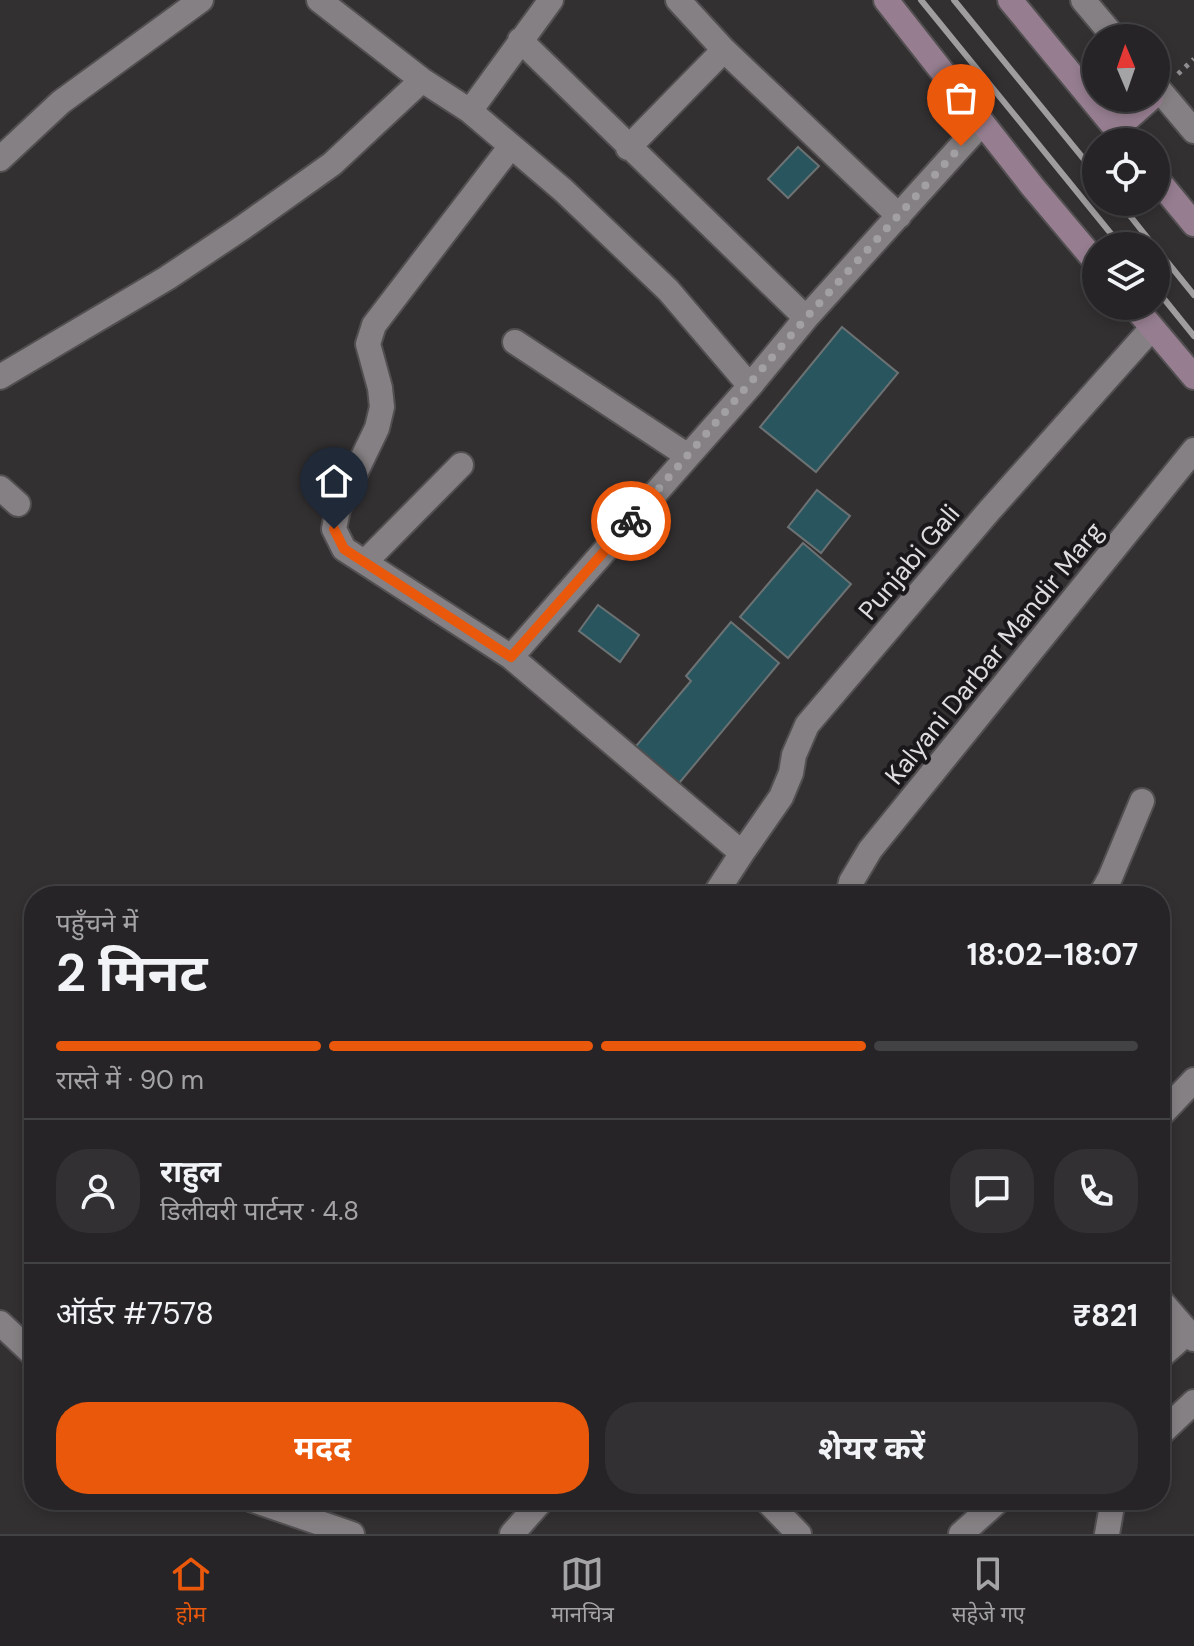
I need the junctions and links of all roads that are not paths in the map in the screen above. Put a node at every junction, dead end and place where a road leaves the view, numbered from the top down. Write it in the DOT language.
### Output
graph roads {
  1 [pos="201,0"];
  2 [pos="319,0"];
  3 [pos="551,0"];
  4 [pos="678,0"];
  5 [pos="886,0"];
  6 [pos="1010,0"];
  7 [pos="1083,0"];
  8 [pos="1103,24"];
  9 [pos="520,40"];
  10 [pos="724,50"];
  11 [pos="422,80"];
  12 [pos="1170,106"];
  13 [pos="470,111"];
  14 [pos="1141,112"];
  15 [pos="982,123"];
  16 [pos="1115,128"];
  17 [pos="1128,128"];
  18 [pos="1194,131"];
  19 [pos="511,146"];
  20 [pos="628,148"];
  21 [pos="0,159"];
  22 [pos="1170,195"];
  23 [pos="899,216"];
  24 [pos="1194,224"];
  25 [pos="1082,245"];
  26 [pos="806,318"];
  27 [pos="1145,320"];
  28 [pos="1152,328"];
  29 [pos="515,342"];
  30 [pos="0,377"];
  31 [pos="1194,377"];
  32 [pos="750,386"];
  33 [pos="688,456"];
  34 [pos="1191,460"];
  35 [pos="461,465"];
  36 [pos="365,562"];
  37 [pos="511,657"];
  38 [pos="1142,801"];
  39 [pos="742,853"];
  40 [pos="721,886"];
  41 [pos="850,886"];
  42 [pos="1106,886"];
  43 [pos="1194,1080"];
  44 [pos="1170,1105"];
  45 [pos="1170,1312"];
  46 [pos="0,1323"];
  47 [pos="1191,1336"];
  48 [pos="24,1346"];
  49 [pos="1170,1350"];
  50 [pos="1194,1402"];
  51 [pos="1170,1425"];
  52 [pos="282,1510"];
  53 [pos="533,1510"];
  54 [pos="776,1510"];
  55 [pos="984,1510"];
  56 [pos="1111,1510"];
  57 [pos="352,1534"];
  58 [pos="512,1534"];
  59 [pos="799,1534"];
  60 [pos="961,1534"];
  61 [pos="1107,1534"];
  1 -- 21 [label="street"];
  2 -- 11 [label="street"];
  3 -- 9 [label="street"];
  4 -- 10 [label="street"];
  5 -- 15 [label="main road"];
  6 -- 16 [label="main road"];
  7 -- 8 [label="street"];
  9 -- 13 [label="street"];
  9 -- 20 [label="street"];
  10 -- 20 [label="street"];
  10 -- 23 [label="street"];
  11 -- 13 [label="street"];
  11 -- 30 [label="street"];
  12 -- 18 [label="street"];
  13 -- 19 [label="street"];
  14 -- 17 [label="main road"];
  15 -- 23 [label="street"];
  15 -- 25 [label="main road"];
  19 -- 32 [label="street"];
  19 -- 36 [label="street"];
  20 -- 26 [label="street"];
  22 -- 24 [label="main road"];
  23 -- 26 [label="street"];
  26 -- 32 [label="street"];
  27 -- 28 [label="main road"];
  28 -- 31 [label="main road"];
  28 -- 39 [label="street, Punjabi Gali"];
  29 -- 33 [label="street"];
  32 -- 33 [label="street"];
  33 -- 37 [label="street"];
  34 -- 41 [label="street, Kalyani Darbar Mandir Marg"];
  35 -- 36 [label="street"];
  36 -- 37 [label="street"];
  37 -- 39 [label="street"];
  38 -- 42 [label="street"];
  39 -- 40 [label="street, Punjabi Gali"];
  43 -- 44 [label="street"];
  45 -- 47 [label="street"];
  46 -- 48 [label="street"];
  47 -- 49 [label="street"];
  50 -- 51 [label="street"];
  52 -- 57 [label="street"];
  53 -- 58 [label="street"];
  54 -- 59 [label="street"];
  55 -- 60 [label="street"];
  56 -- 61 [label="street"];
}
